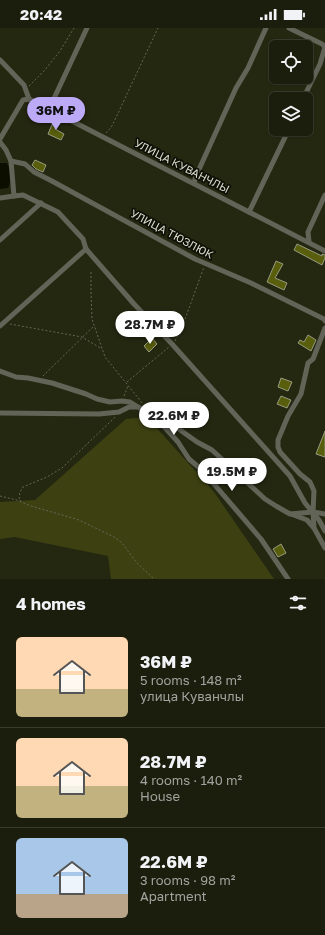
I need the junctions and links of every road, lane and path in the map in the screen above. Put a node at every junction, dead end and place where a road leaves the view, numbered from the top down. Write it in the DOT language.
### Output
graph roads {
  1 [pos="74,28"];
  2 [pos="88,28"];
  3 [pos="158,28"];
  4 [pos="266,28"];
  5 [pos="289,28"];
  6 [pos="325,47"];
  7 [pos="0,60"];
  8 [pos="26,89"];
  9 [pos="306,92"];
  10 [pos="29,99"];
  11 [pos="49,109"];
  12 [pos="285,136"];
  13 [pos="103,137"];
  14 [pos="0,139"];
  15 [pos="0,142"];
  16 [pos="11,161"];
  17 [pos="194,183"];
  18 [pos="325,195"];
  19 [pos="14,196"];
  20 [pos="0,198"];
  21 [pos="41,203"];
  22 [pos="249,212"];
  23 [pos="0,240"];
  24 [pos="309,242"];
  25 [pos="86,249"];
  26 [pos="325,251"];
  27 [pos="206,264"];
  28 [pos="91,272"];
  29 [pos="325,321"];
  30 [pos="2,324"];
  31 [pos="94,325"];
  32 [pos="325,328"];
  33 [pos="82,337"];
  34 [pos="172,344"];
  35 [pos="102,349"];
  36 [pos="0,370"];
  37 [pos="39,380"];
  38 [pos="126,383"];
  39 [pos="138,407"];
  40 [pos="119,412"];
  41 [pos="0,413"];
  42 [pos="151,414"];
  43 [pos="157,419"];
  44 [pos="0,496"];
  45 [pos="21,502"];
  46 [pos="313,512"];
  47 [pos="290,514"];
  48 [pos="325,514"];
  49 [pos="319,520"];
  50 [pos="314,528"];
  51 [pos="325,531"];
  52 [pos="325,548"];
  53 [pos="154,579"];
  54 [pos="288,579"];
  1 -- 8 [label="path"];
  2 -- 11 [label="street"];
  3 -- 13 [label="path"];
  4 -- 17 [label="street"];
  5 -- 6 [label="street"];
  6 -- 9 [label="street"];
  7 -- 8 [label="street"];
  8 -- 10 [label="street"];
  10 -- 11 [label="street, УЛИЦА КУВАНЧЛЫ"];
  10 -- 14 [label="street"];
  11 -- 13 [label="street, УЛИЦА КУВАНЧЛЫ"];
  12 -- 22 [label="street"];
  13 -- 17 [label="street, УЛИЦА КУВАНЧЛЫ"];
  15 -- 16 [label="street"];
  16 -- 19 [label="street"];
  16 -- 27 [label="street, УЛИЦА ТЮЗЛЮК"];
  17 -- 22 [label="street, УЛИЦА КУВАНЧЛЫ"];
  18 -- 24 [label="street"];
  19 -- 20 [label="street"];
  19 -- 21 [label="street"];
  21 -- 23 [label="street"];
  21 -- 25 [label="street"];
  22 -- 24 [label="street, УЛИЦА КУВАНЧЛЫ"];
  24 -- 26 [label="street, УЛИЦА КУВАНЧЛЫ"];
  25 -- 30 [label="street"];
  25 -- 34 [label="street"];
  27 -- 29 [label="street, УЛИЦА ТЮЗЛЮК"];
  27 -- 34 [label="path"];
  28 -- 31 [label="path"];
  30 -- 33 [label="path"];
  31 -- 33 [label="path"];
  31 -- 35 [label="path"];
  32 -- 46 [label="street"];
  33 -- 35 [label="path"];
  33 -- 37 [label="path"];
  34 -- 38 [label="path"];
  34 -- 46 [label="street"];
  35 -- 38 [label="path"];
  36 -- 37 [label="street"];
  37 -- 39 [label="street"];
  38 -- 42 [label="path"];
  39 -- 40 [label="street"];
  39 -- 42 [label="street"];
  40 -- 41 [label="street"];
  40 -- 45 [label="path"];
  42 -- 43 [label="street"];
  43 -- 47 [label="street"];
  43 -- 54 [label="street"];
  44 -- 45 [label="path"];
  45 -- 53 [label="path"];
  46 -- 47 [label="street"];
  46 -- 48 [label="street"];
  46 -- 49 [label="street"];
  46 -- 50 [label="street"];
  47 -- 50 [label="street"];
  48 -- 49 [label="street"];
  49 -- 51 [label="street"];
  50 -- 52 [label="street"];
}
